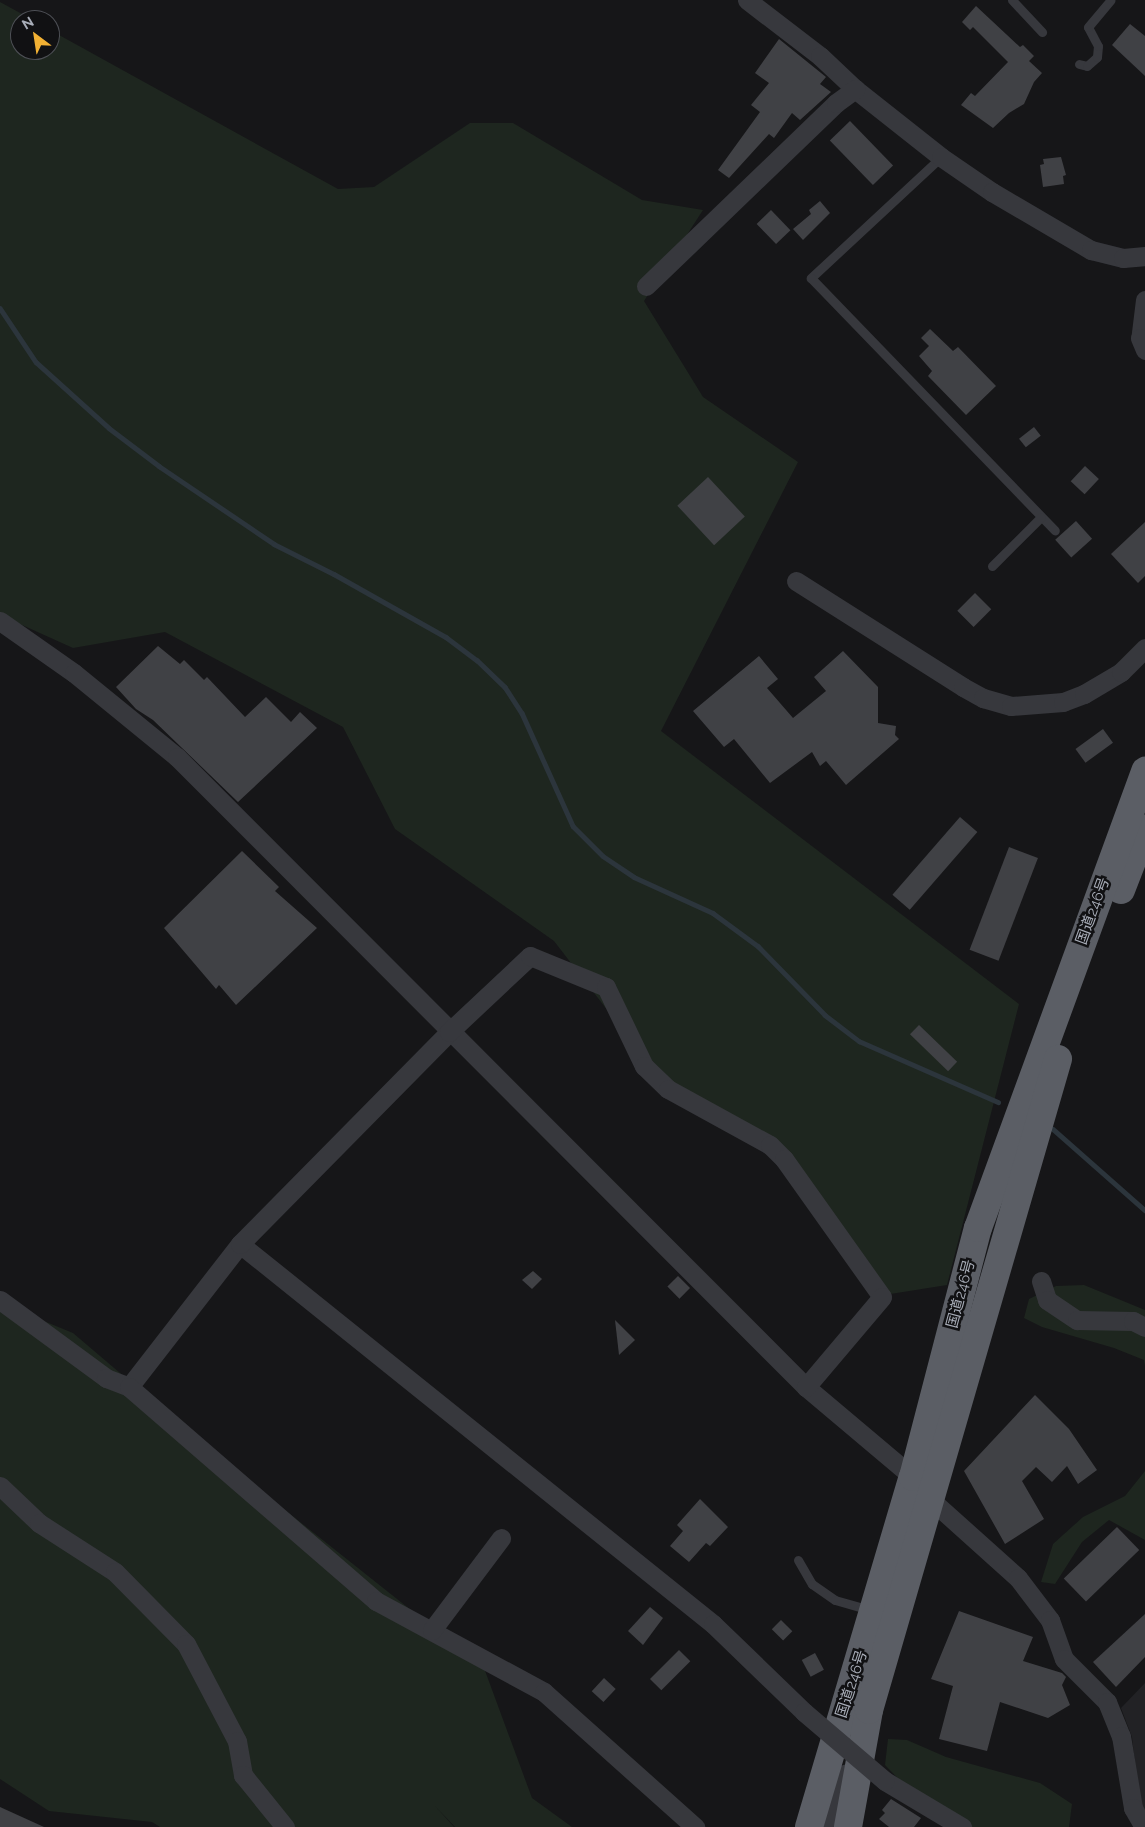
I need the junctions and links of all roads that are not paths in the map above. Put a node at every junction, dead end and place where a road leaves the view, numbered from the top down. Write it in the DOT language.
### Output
graph roads {
  1 [pos="747,0"];
  2 [pos="1012,0"];
  3 [pos="1111,0"];
  4 [pos="1042,32"];
  5 [pos="1079,64"];
  6 [pos="855,89"];
  7 [pos="941,157"];
  8 [pos="1145,256"];
  9 [pos="646,286"];
  10 [pos="1145,300"];
  11 [pos="1145,350"];
  12 [pos="1041,517"];
  13 [pos="1055,531"];
  14 [pos="992,566"];
  15 [pos="796,581"];
  16 [pos="0,620"];
  17 [pos="1145,648"];
  18 [pos="1145,771"];
  19 [pos="1145,828"];
  20 [pos="449,1032"];
  21 [pos="240,1244"];
  22 [pos="1041,1281"];
  23 [pos="0,1300"];
  24 [pos="1145,1327"];
  25 [pos="129,1387"];
  26 [pos="806,1387"];
  27 [pos="913,1477"];
  28 [pos="0,1486"];
  29 [pos="930,1499"];
  30 [pos="501,1538"];
  31 [pos="798,1560"];
  32 [pos="875,1611"];
  33 [pos="432,1630"];
  34 [pos="870,1710"];
  35 [pos="841,1717"];
  36 [pos="285,1827"];
  37 [pos="695,1827"];
  38 [pos="809,1827"];
  39 [pos="818,1827"];
  40 [pos="832,1827"];
  41 [pos="848,1827"];
  42 [pos="962,1827"];
  43 [pos="1144,1827"];
  1 -- 6 [label="street"];
  2 -- 4 [label="lane"];
  3 -- 5 [label="lane"];
  6 -- 7 [label="street"];
  6 -- 9 [label="street"];
  7 -- 8 [label="street"];
  7 -- 12 [label="lane"];
  10 -- 11 [label="street"];
  12 -- 13 [label="lane"];
  12 -- 14 [label="lane"];
  15 -- 17 [label="street"];
  16 -- 20 [label="street"];
  18 -- 27 [label="highway, 国道246号"];
  19 -- 29 [label="highway, 国道246号"];
  20 -- 21 [label="street"];
  20 -- 26 [label="street"];
  20 -- 26 [label="street"];
  21 -- 25 [label="street"];
  21 -- 42 [label="street, bridge"];
  22 -- 24 [label="street"];
  23 -- 25 [label="street"];
  25 -- 33 [label="street"];
  26 -- 27 [label="street"];
  27 -- 29 [label="street"];
  27 -- 32 [label="highway, 国道246号"];
  28 -- 36 [label="street"];
  29 -- 34 [label="highway, 国道246号"];
  29 -- 43 [label="street"];
  30 -- 33 [label="street"];
  31 -- 32 [label="lane"];
  32 -- 35 [label="highway, 国道246号"];
  33 -- 37 [label="street"];
  34 -- 40 [label="street"];
  34 -- 41 [label="highway, 国道246号"];
  35 -- 38 [label="highway, 国道246号"];
  35 -- 39 [label="street"];
}
